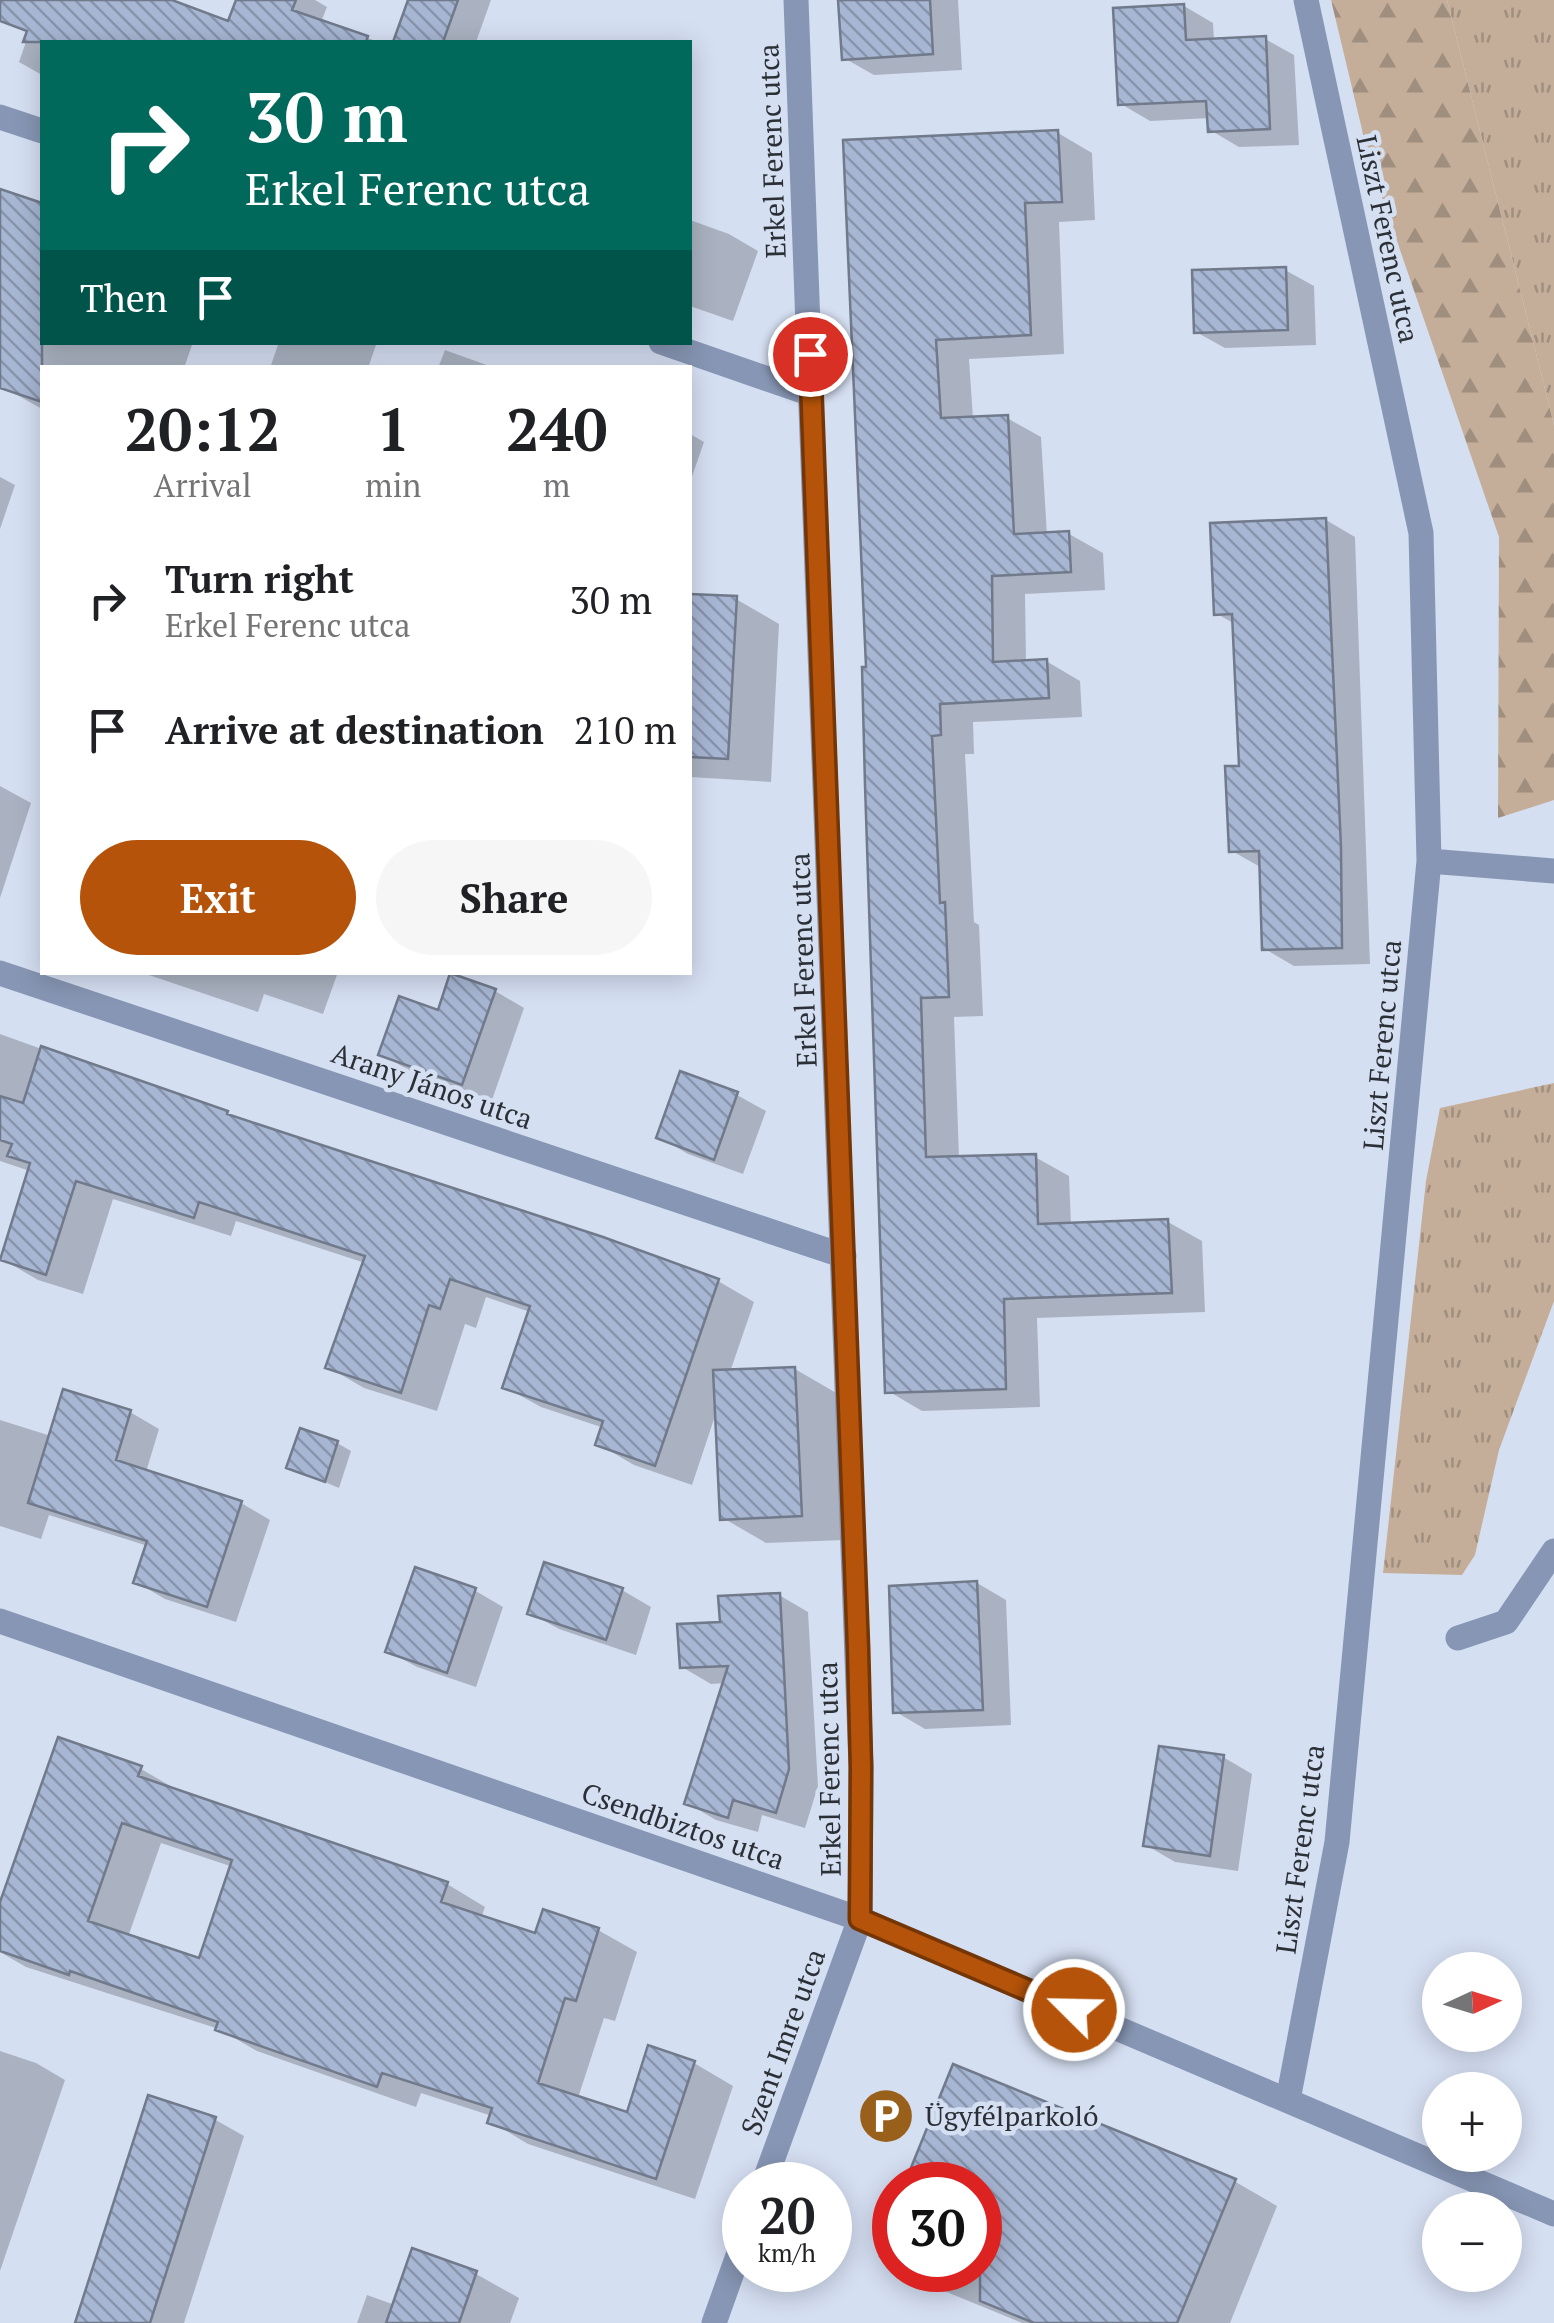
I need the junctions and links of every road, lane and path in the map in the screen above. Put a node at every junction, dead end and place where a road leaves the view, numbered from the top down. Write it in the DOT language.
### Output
graph roads {
  1 [pos="796,0"];
  2 [pos="1306,0"];
  3 [pos="0,117"];
  4 [pos="40,130"];
  5 [pos="670,345"];
  6 [pos="811,394"];
  7 [pos="1429,861"];
  8 [pos="1554,871"];
  9 [pos="0,972"];
  10 [pos="844,1256"];
  11 [pos="1554,1551"];
  12 [pos="0,1621"];
  13 [pos="1458,1638"];
  14 [pos="860,1919"];
  15 [pos="1288,2100"];
  16 [pos="771,2162"];
  17 [pos="1554,2214"];
  18 [pos="725,2292"];
  19 [pos="714,2323"];
  1 -- 6 [label="street, Erkel Ferenc utca"];
  2 -- 7 [label="street, Liszt Ferenc utca"];
  3 -- 4 [label="street"];
  5 -- 6 [label="street"];
  6 -- 10 [label="street, Erkel Ferenc utca"];
  7 -- 8 [label="street"];
  7 -- 15 [label="street, Liszt Ferenc utca"];
  9 -- 10 [label="street, Arany János utca"];
  10 -- 14 [label="street, Erkel Ferenc utca"];
  11 -- 13 [label="street"];
  12 -- 14 [label="street, Csendbiztos utca"];
  14 -- 15 [label="street, Csendbiztos utca"];
  14 -- 16 [label="street, Szent Imre utca"];
  15 -- 17 [label="street, Csendbiztos utca"];
  18 -- 19 [label="street"];
}
